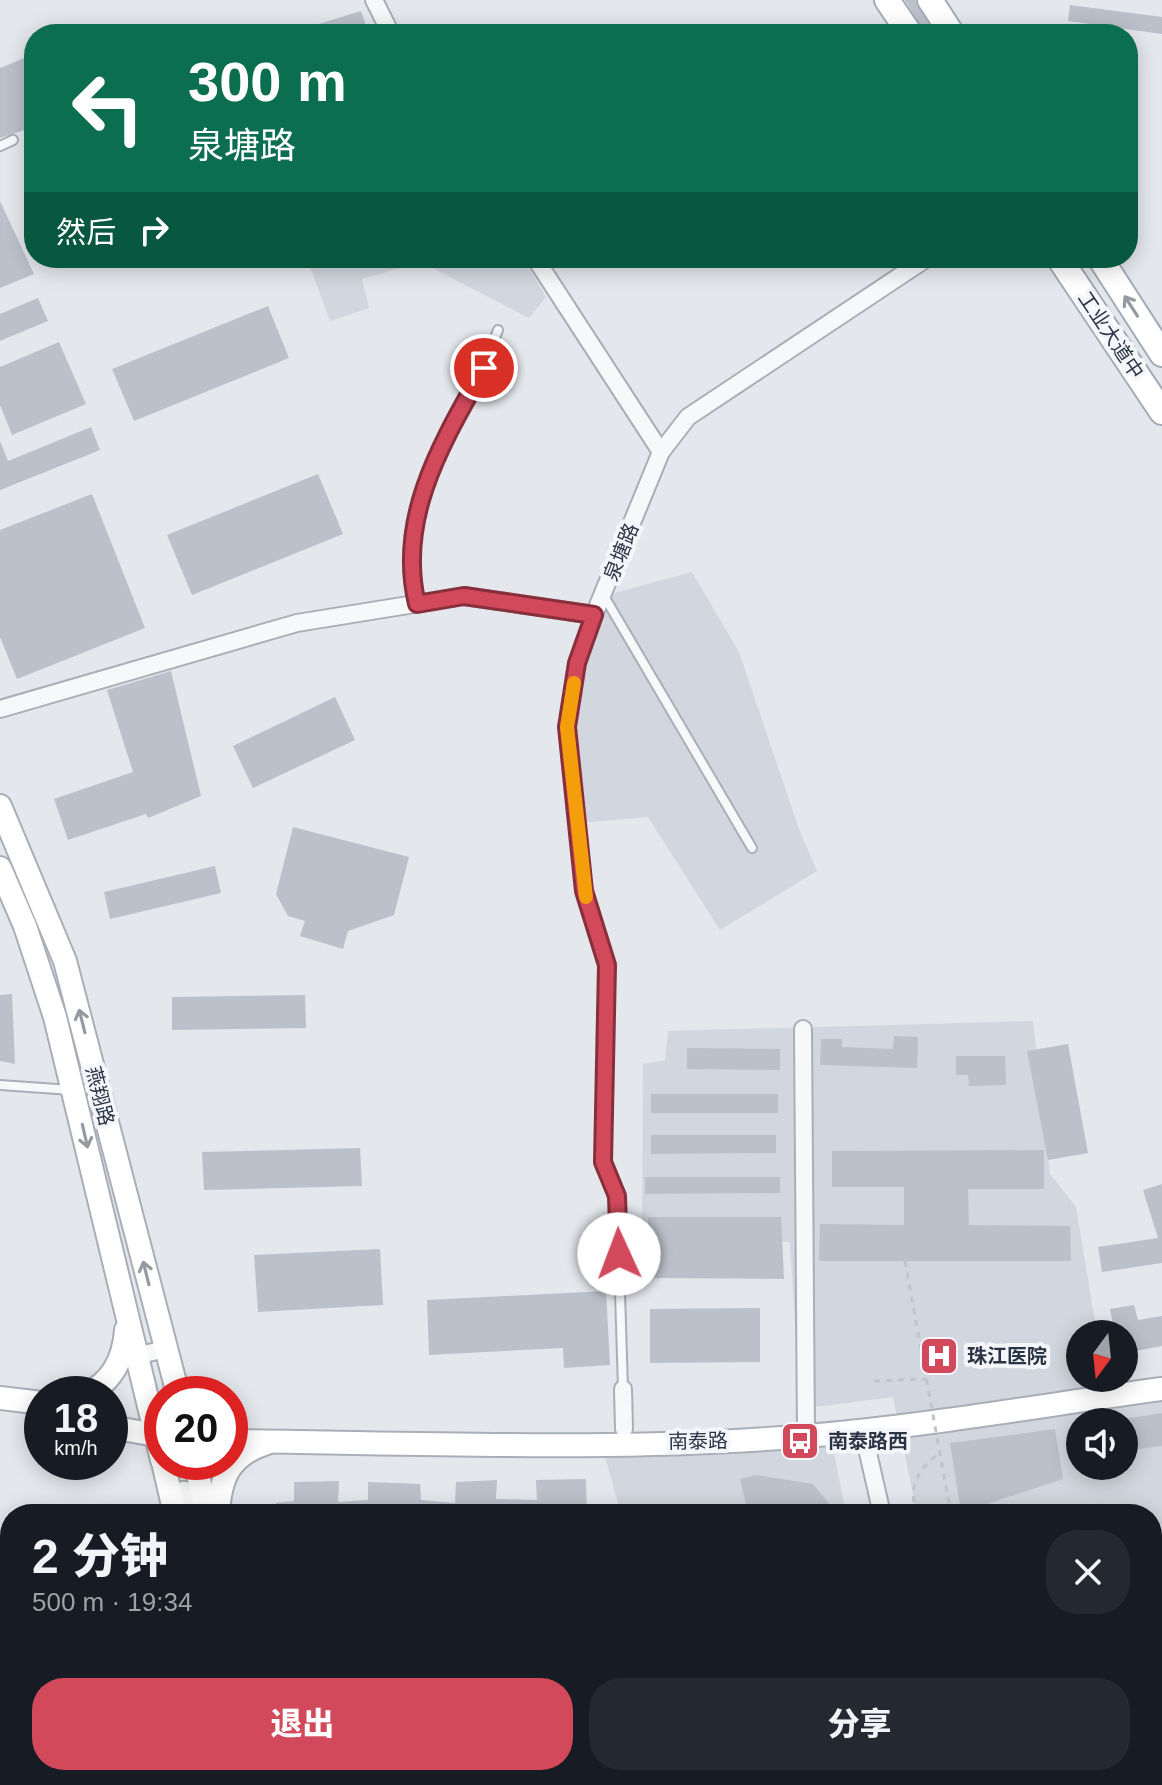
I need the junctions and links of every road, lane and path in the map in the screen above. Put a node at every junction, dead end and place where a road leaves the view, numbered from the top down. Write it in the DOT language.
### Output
graph roads {
  1 [pos="374,0"];
  2 [pos="887,0"];
  3 [pos="930,0"];
  4 [pos="386,24"];
  5 [pos="903,24"];
  6 [pos="946,24"];
  7 [pos="13,140"];
  8 [pos="0,146"];
  9 [pos="541,268"];
  10 [pos="912,268"];
  11 [pos="1066,268"];
  12 [pos="1106,268"];
  13 [pos="498,330"];
  14 [pos="1162,354"];
  15 [pos="1162,412"];
  16 [pos="661,452"];
  17 [pos="603,595"];
  18 [pos="417,604"];
  19 [pos="594,615"];
  20 [pos="0,709"];
  21 [pos="0,806"];
  22 [pos="752,848"];
  23 [pos="0,868"];
  24 [pos="803,1029"];
  25 [pos="0,1085"];
  26 [pos="75,1091"];
  27 [pos="905,1261"];
  28 [pos="126,1316"];
  29 [pos="165,1349"];
  30 [pos="136,1356"];
  31 [pos="108,1376"];
  32 [pos="173,1376"];
  33 [pos="1162,1378"];
  34 [pos="926,1379"];
  35 [pos="874,1381"];
  36 [pos="144,1382"];
  37 [pos="623,1389"];
  38 [pos="1162,1389"];
  39 [pos="0,1398"];
  40 [pos="24,1401"];
  41 [pos="0,1413"];
  42 [pos="24,1416"];
  43 [pos="248,1426"];
  44 [pos="624,1429"];
  45 [pos="806,1430"];
  46 [pos="863,1431"];
  47 [pos="248,1441"];
  48 [pos="274,1441"];
  49 [pos="940,1452"];
  50 [pos="167,1480"];
  51 [pos="201,1480"];
  52 [pos="173,1504"];
  53 [pos="177,1504"];
  54 [pos="202,1504"];
  55 [pos="208,1504"];
  56 [pos="212,1504"];
  57 [pos="880,1504"];
  58 [pos="913,1504"];
  59 [pos="949,1504"];
  1 -- 4 [label="street"];
  2 -- 5 [label="main road"];
  3 -- 6 [label="main road"];
  7 -- 8 [label="lane"];
  9 -- 16 [label="street"];
  10 -- 16 [label="street, 泉塘路"];
  11 -- 15 [label="main road, 工业大道中"];
  14 -- 12 [label="main road, one-way"];
  13 -- 18 [label="lane"];
  16 -- 17 [label="street, 泉塘路"];
  17 -- 19 [label="street, 泉塘路"];
  17 -- 22 [label="lane"];
  18 -- 19 [label="street"];
  18 -- 20 [label="street"];
  19 -- 37 [label="lane"];
  29 -- 21 [label="main road, 燕翔路, one-way"];
  23 -- 26 [label="main road, 燕翔路"];
  24 -- 45 [label="street"];
  25 -- 26 [label="lane"];
  26 -- 28 [label="main road, 燕翔路, one-way"];
  27 -- 34 [label="path, bridge"];
  28 -- 30 [label="main road, 燕翔路"];
  28 -- 31 [label="main road"];
  29 -- 30 [label="street"];
  29 -- 32 [label="main road, 燕翔路"];
  30 -- 36 [label="main road, 燕翔路"];
  33 -- 45 [label="main road, 南泰路"];
  34 -- 35 [label="path"];
  34 -- 49 [label="path, bridge"];
  37 -- 44 [label="street"];
  38 -- 46 [label="main road, 南泰路"];
  39 -- 40 [label="main road"];
  41 -- 42 [label="main road"];
  43 -- 44 [label="main road, 南泰路"];
  44 -- 45 [label="main road, 南泰路"];
  45 -- 46 [label="main road, 南泰路"];
  45 -- 48 [label="main road, 南泰路"];
  46 -- 57 [label="street"];
  47 -- 48 [label="main road, 南泰路"];
  48 -- 56 [label="main road"];
  49 -- 58 [label="path"];
  49 -- 59 [label="path, bridge"];
  50 -- 52 [label="main road, 燕翔路"];
  51 -- 55 [label="main road"];
  53 -- 54 [label="street"];
}
